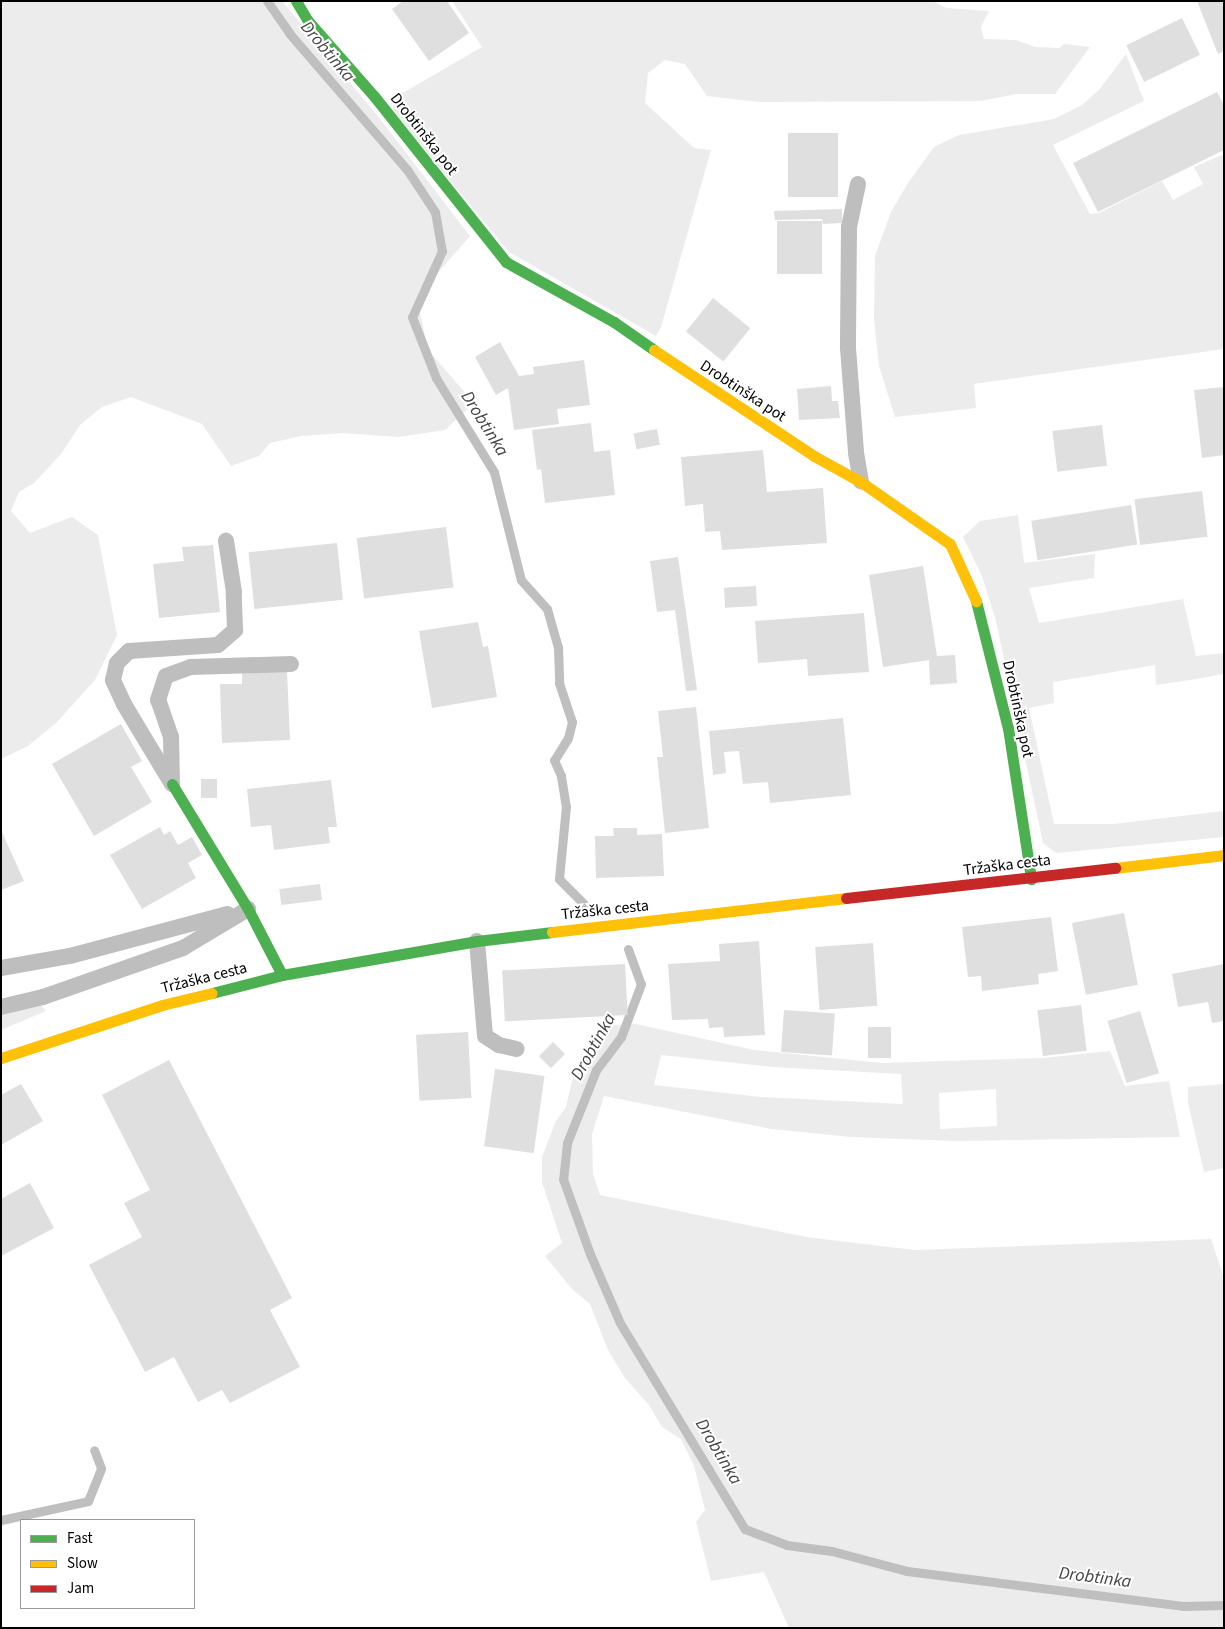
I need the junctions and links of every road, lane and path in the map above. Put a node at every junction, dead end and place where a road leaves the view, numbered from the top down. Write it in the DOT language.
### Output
graph roads {
  1 [pos="296,1"];
  2 [pos="858,184"];
  3 [pos="861,482"];
  4 [pos="226,541"];
  5 [pos="291,664"];
  6 [pos="172,784"];
  7 [pos="1224,855"];
  8 [pos="1031,879"];
  9 [pos="248,909"];
  10 [pos="477,941"];
  11 [pos="1,968"];
  12 [pos="282,975"];
  13 [pos="1,1007"];
  14 [pos="517,1049"];
  15 [pos="1,1058"];
  1 -- 3 [label="street, Drobtinška pot"];
  2 -- 3 [label="lane"];
  3 -- 8 [label="street, Drobtinška pot"];
  4 -- 6 [label="lane"];
  5 -- 6 [label="lane"];
  6 -- 9 [label="street"];
  7 -- 8 [label="street, Tržaška cesta"];
  8 -- 10 [label="street, Tržaška cesta"];
  9 -- 11 [label="lane"];
  9 -- 12 [label="street"];
  9 -- 13 [label="lane"];
  10 -- 12 [label="street, Tržaška cesta"];
  10 -- 14 [label="lane"];
  12 -- 15 [label="street, Tržaška cesta"];
}
